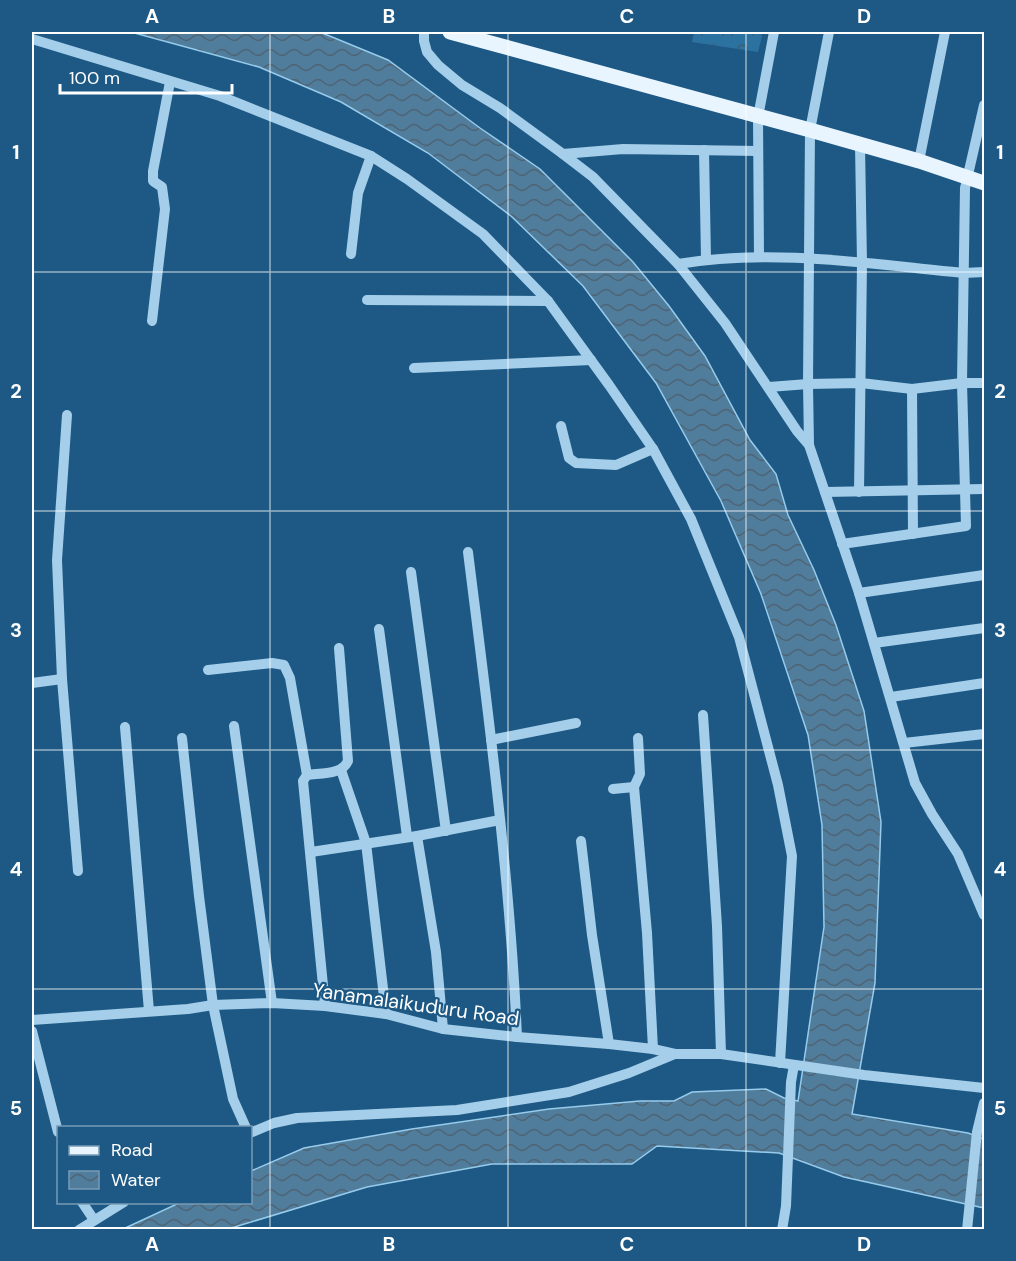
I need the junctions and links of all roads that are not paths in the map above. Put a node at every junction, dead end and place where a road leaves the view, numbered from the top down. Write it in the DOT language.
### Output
graph roads {
  1 [pos="424,32"];
  2 [pos="450,32"];
  3 [pos="774,32"];
  4 [pos="829,32"];
  5 [pos="945,32"];
  6 [pos="32,39"];
  7 [pos="170,82"];
  8 [pos="984,105"];
  9 [pos="758,117"];
  10 [pos="810,130"];
  11 [pos="860,145"];
  12 [pos="704,150"];
  13 [pos="758,151"];
  14 [pos="563,154"];
  15 [pos="371,156"];
  16 [pos="919,161"];
  17 [pos="967,178"];
  18 [pos="984,183"];
  19 [pos="351,254"];
  20 [pos="759,256"];
  21 [pos="809,257"];
  22 [pos="706,259"];
  23 [pos="862,263"];
  24 [pos="678,264"];
  25 [pos="984,272"];
  26 [pos="964,273"];
  27 [pos="367,300"];
  28 [pos="548,301"];
  29 [pos="152,321"];
  30 [pos="591,360"];
  31 [pos="414,368"];
  32 [pos="861,383"];
  33 [pos="984,383"];
  34 [pos="807,384"];
  35 [pos="962,384"];
  36 [pos="769,387"];
  37 [pos="912,389"];
  38 [pos="67,415"];
  39 [pos="561,426"];
  40 [pos="809,445"];
  41 [pos="652,450"];
  42 [pos="984,489"];
  43 [pos="965,490"];
  44 [pos="825,492"];
  45 [pos="859,492"];
  46 [pos="913,492"];
  47 [pos="913,534"];
  48 [pos="842,544"];
  49 [pos="468,552"];
  50 [pos="411,572"];
  51 [pos="984,575"];
  52 [pos="859,593"];
  53 [pos="984,628"];
  54 [pos="379,629"];
  55 [pos="874,643"];
  56 [pos="339,648"];
  57 [pos="208,670"];
  58 [pos="62,679"];
  59 [pos="32,683"];
  60 [pos="984,683"];
  61 [pos="891,697"];
  62 [pos="703,715"];
  63 [pos="576,723"];
  64 [pos="234,726"];
  65 [pos="125,727"];
  66 [pos="984,734"];
  67 [pos="182,738"];
  68 [pos="638,738"];
  69 [pos="491,740"];
  70 [pos="904,743"];
  71 [pos="340,770"];
  72 [pos="307,775"];
  73 [pos="634,788"];
  74 [pos="612,789"];
  75 [pos="500,820"];
  76 [pos="446,831"];
  77 [pos="412,836"];
  78 [pos="581,841"];
  79 [pos="366,843"];
  80 [pos="311,852"];
  81 [pos="78,871"];
  82 [pos="984,915"];
  83 [pos="272,1003"];
  84 [pos="213,1005"];
  85 [pos="325,1006"];
  86 [pos="149,1011"];
  87 [pos="386,1014"];
  88 [pos="32,1020"];
  89 [pos="444,1029"];
  90 [pos="32,1031"];
  91 [pos="517,1037"];
  92 [pos="609,1044"];
  93 [pos="653,1049"];
  94 [pos="675,1054"];
  95 [pos="721,1054"];
  96 [pos="780,1063"];
  97 [pos="799,1065"];
  98 [pos="984,1088"];
  99 [pos="984,1103"];
  100 [pos="245,1126"];
  101 [pos="57,1128"];
  102 [pos="252,1132"];
  103 [pos="83,1204"];
  104 [pos="122,1204"];
  105 [pos="94,1220"];
  106 [pos="79,1230"];
  107 [pos="782,1230"];
  108 [pos="967,1230"];
  1 -- 14 [label="street"];
  2 -- 9 [label="main road"];
  3 -- 9 [label="street"];
  4 -- 10 [label="street"];
  5 -- 16 [label="street"];
  6 -- 7 [label="street"];
  7 -- 15 [label="street"];
  7 -- 29 [label="street"];
  8 -- 17 [label="street"];
  9 -- 10 [label="main road"];
  9 -- 13 [label="street"];
  10 -- 11 [label="main road"];
  10 -- 21 [label="street"];
  11 -- 16 [label="main road"];
  11 -- 23 [label="street"];
  12 -- 13 [label="street"];
  12 -- 14 [label="street"];
  12 -- 22 [label="street"];
  13 -- 20 [label="street"];
  14 -- 24 [label="street"];
  15 -- 19 [label="street"];
  15 -- 28 [label="street"];
  16 -- 17 [label="main road"];
  17 -- 18 [label="main road"];
  17 -- 26 [label="street"];
  20 -- 21 [label="street"];
  20 -- 22 [label="street"];
  21 -- 23 [label="street"];
  21 -- 34 [label="street"];
  22 -- 24 [label="street"];
  23 -- 26 [label="street"];
  23 -- 32 [label="street"];
  24 -- 36 [label="street"];
  25 -- 26 [label="street"];
  26 -- 35 [label="street"];
  27 -- 28 [label="street"];
  28 -- 30 [label="street"];
  30 -- 31 [label="street"];
  30 -- 41 [label="street"];
  32 -- 34 [label="street"];
  32 -- 37 [label="street"];
  32 -- 45 [label="street"];
  33 -- 35 [label="street"];
  34 -- 36 [label="street"];
  34 -- 40 [label="street"];
  35 -- 37 [label="street"];
  35 -- 43 [label="street"];
  36 -- 40 [label="street"];
  37 -- 46 [label="street"];
  38 -- 58 [label="street"];
  39 -- 41 [label="street"];
  40 -- 44 [label="street"];
  41 -- 96 [label="street"];
  42 -- 43 [label="street"];
  43 -- 46 [label="street"];
  43 -- 47 [label="street"];
  44 -- 45 [label="street"];
  44 -- 48 [label="street"];
  45 -- 46 [label="street"];
  46 -- 47 [label="street"];
  47 -- 48 [label="street"];
  48 -- 52 [label="street"];
  49 -- 69 [label="street"];
  50 -- 76 [label="street"];
  51 -- 52 [label="street"];
  52 -- 55 [label="street"];
  53 -- 55 [label="street"];
  54 -- 77 [label="street"];
  55 -- 61 [label="street"];
  56 -- 71 [label="street"];
  57 -- 72 [label="street"];
  58 -- 59 [label="street"];
  58 -- 81 [label="street"];
  60 -- 61 [label="street"];
  61 -- 70 [label="street"];
  62 -- 95 [label="street"];
  63 -- 69 [label="street"];
  64 -- 83 [label="street"];
  65 -- 86 [label="street"];
  66 -- 70 [label="street"];
  67 -- 84 [label="street"];
  68 -- 73 [label="street"];
  69 -- 75 [label="street"];
  70 -- 82 [label="street"];
  71 -- 72 [label="street"];
  71 -- 79 [label="street"];
  72 -- 80 [label="street"];
  73 -- 74 [label="street"];
  73 -- 93 [label="street"];
  75 -- 76 [label="street"];
  75 -- 91 [label="street"];
  76 -- 77 [label="street"];
  77 -- 79 [label="street"];
  77 -- 89 [label="street"];
  78 -- 92 [label="street"];
  79 -- 80 [label="street"];
  79 -- 87 [label="street"];
  80 -- 85 [label="street"];
  83 -- 84 [label="street, Yanamalaikuduru Road"];
  83 -- 85 [label="street, Yanamalaikuduru Road"];
  84 -- 86 [label="street, Yanamalaikuduru Road"];
  84 -- 100 [label="street"];
  85 -- 87 [label="street, Yanamalaikuduru Road"];
  86 -- 88 [label="street, Yanamalaikuduru Road"];
  87 -- 89 [label="street, Yanamalaikuduru Road"];
  89 -- 91 [label="street, Yanamalaikuduru Road"];
  90 -- 101 [label="street"];
  91 -- 92 [label="street, Yanamalaikuduru Road"];
  92 -- 93 [label="street, Yanamalaikuduru Road"];
  93 -- 94 [label="street, Yanamalaikuduru Road"];
  94 -- 95 [label="street, Yanamalaikuduru Road"];
  94 -- 102 [label="street"];
  95 -- 96 [label="street, Yanamalaikuduru Road"];
  96 -- 97 [label="street, Yanamalaikuduru Road"];
  97 -- 98 [label="street, Yanamalaikuduru Road"];
  97 -- 107 [label="street"];
  99 -- 108 [label="street"];
  103 -- 105 [label="street"];
  104 -- 105 [label="street"];
  105 -- 106 [label="street"];
}
